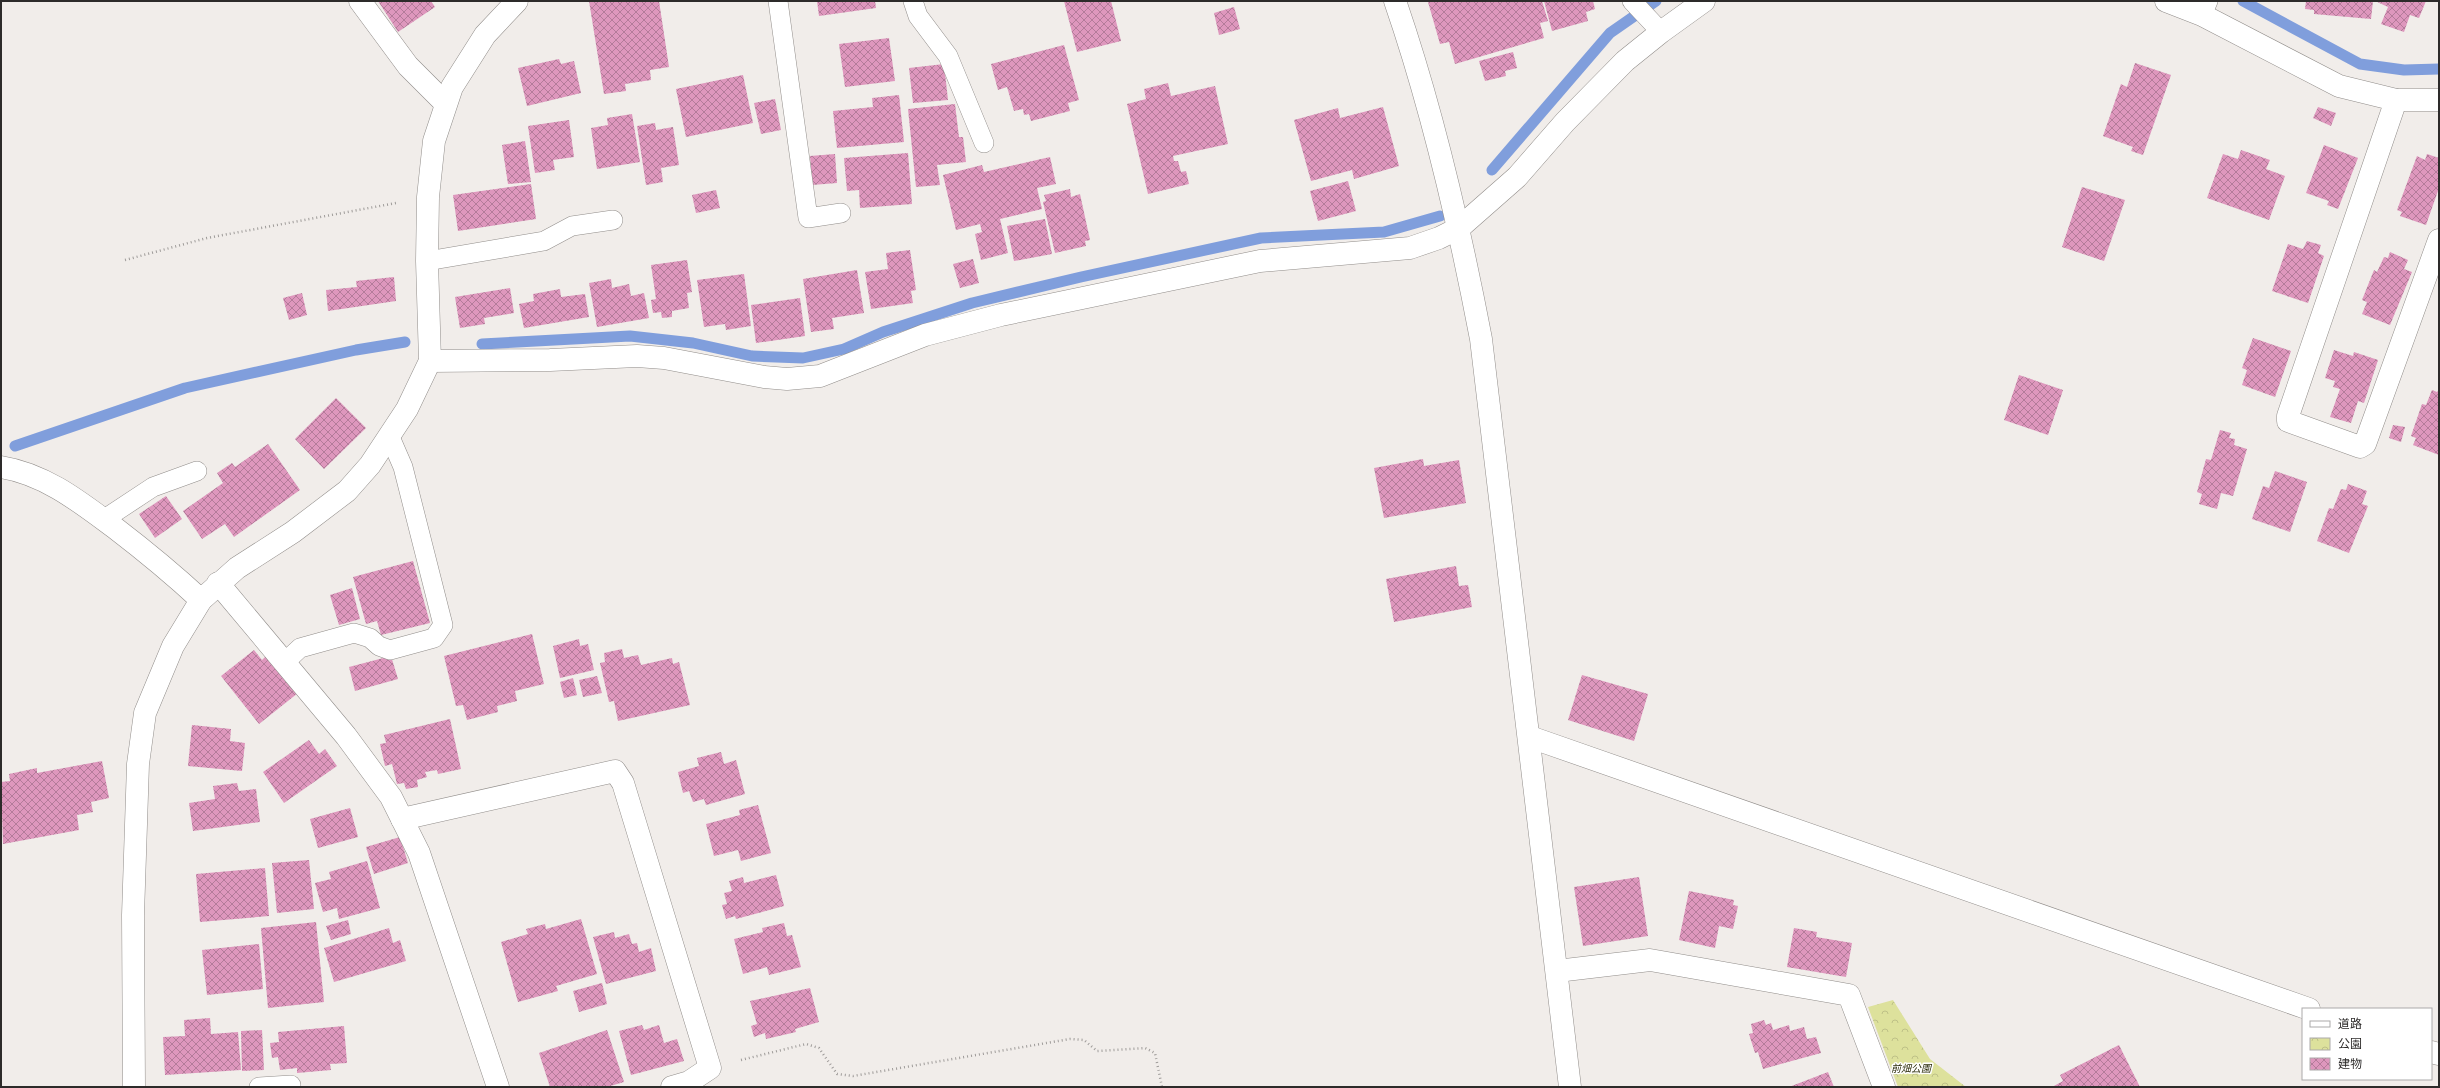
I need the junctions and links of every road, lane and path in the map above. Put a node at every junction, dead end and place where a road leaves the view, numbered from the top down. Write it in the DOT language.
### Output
graph roads {
  1 [pos="360,1"];
  2 [pos="517,1"];
  3 [pos="778,1"];
  4 [pos="914,1"];
  5 [pos="1395,1"];
  6 [pos="1632,1"];
  7 [pos="1704,1"];
  8 [pos="2166,1"];
  9 [pos="2205,8"];
  10 [pos="1661,32"];
  11 [pos="2396,100"];
  12 [pos="2439,100"];
  13 [pos="445,103"];
  14 [pos="984,143"];
  15 [pos="428,197"];
  16 [pos="841,213"];
  17 [pos="613,220"];
  18 [pos="1459,228"];
  19 [pos="2439,240"];
  20 [pos="124,260"];
  21 [pos="426,261"];
  22 [pos="430,360"];
  23 [pos="390,437"];
  24 [pos="1,467"];
  25 [pos="198,471"];
  26 [pos="103,520"];
  27 [pos="218,583"];
  28 [pos="201,600"];
  29 [pos="285,662"];
  30 [pos="1530,737"];
  31 [pos="402,819"];
  32 [pos="1557,971"];
  33 [pos="2306,1008"];
  34 [pos="710,1068"];
  35 [pos="684,1085"];
  36 [pos="291,1086"];
  37 [pos="134,1087"];
  38 [pos="259,1087"];
  39 [pos="498,1087"];
  40 [pos="1162,1087"];
  41 [pos="1570,1087"];
  42 [pos="1884,1087"];
  1 -- 13 [label="street"];
  2 -- 13 [label="street"];
  3 -- 16 [label="lane"];
  4 -- 14 [label="lane"];
  5 -- 18 [label="street"];
  6 -- 10 [label="lane"];
  7 -- 10 [label="street"];
  8 -- 9 [label="street"];
  9 -- 11 [label="street"];
  10 -- 18 [label="street"];
  11 -- 12 [label="street"];
  11 -- 19 [label="street"];
  13 -- 15 [label="street"];
  15 -- 20 [label="path"];
  15 -- 21 [label="street"];
  17 -- 21 [label="lane"];
  18 -- 22 [label="street"];
  18 -- 30 [label="street"];
  21 -- 22 [label="street"];
  22 -- 23 [label="street"];
  23 -- 27 [label="street"];
  23 -- 29 [label="lane"];
  24 -- 26 [label="street"];
  25 -- 26 [label="lane"];
  26 -- 28 [label="street"];
  27 -- 28 [label="street"];
  27 -- 29 [label="street"];
  28 -- 37 [label="street"];
  29 -- 31 [label="street"];
  30 -- 32 [label="street"];
  30 -- 33 [label="street"];
  31 -- 34 [label="street"];
  31 -- 39 [label="street"];
  32 -- 41 [label="street"];
  32 -- 42 [label="street"];
  34 -- 35 [label="street"];
  34 -- 40 [label="path"];
  36 -- 38 [label="lane"];
}
